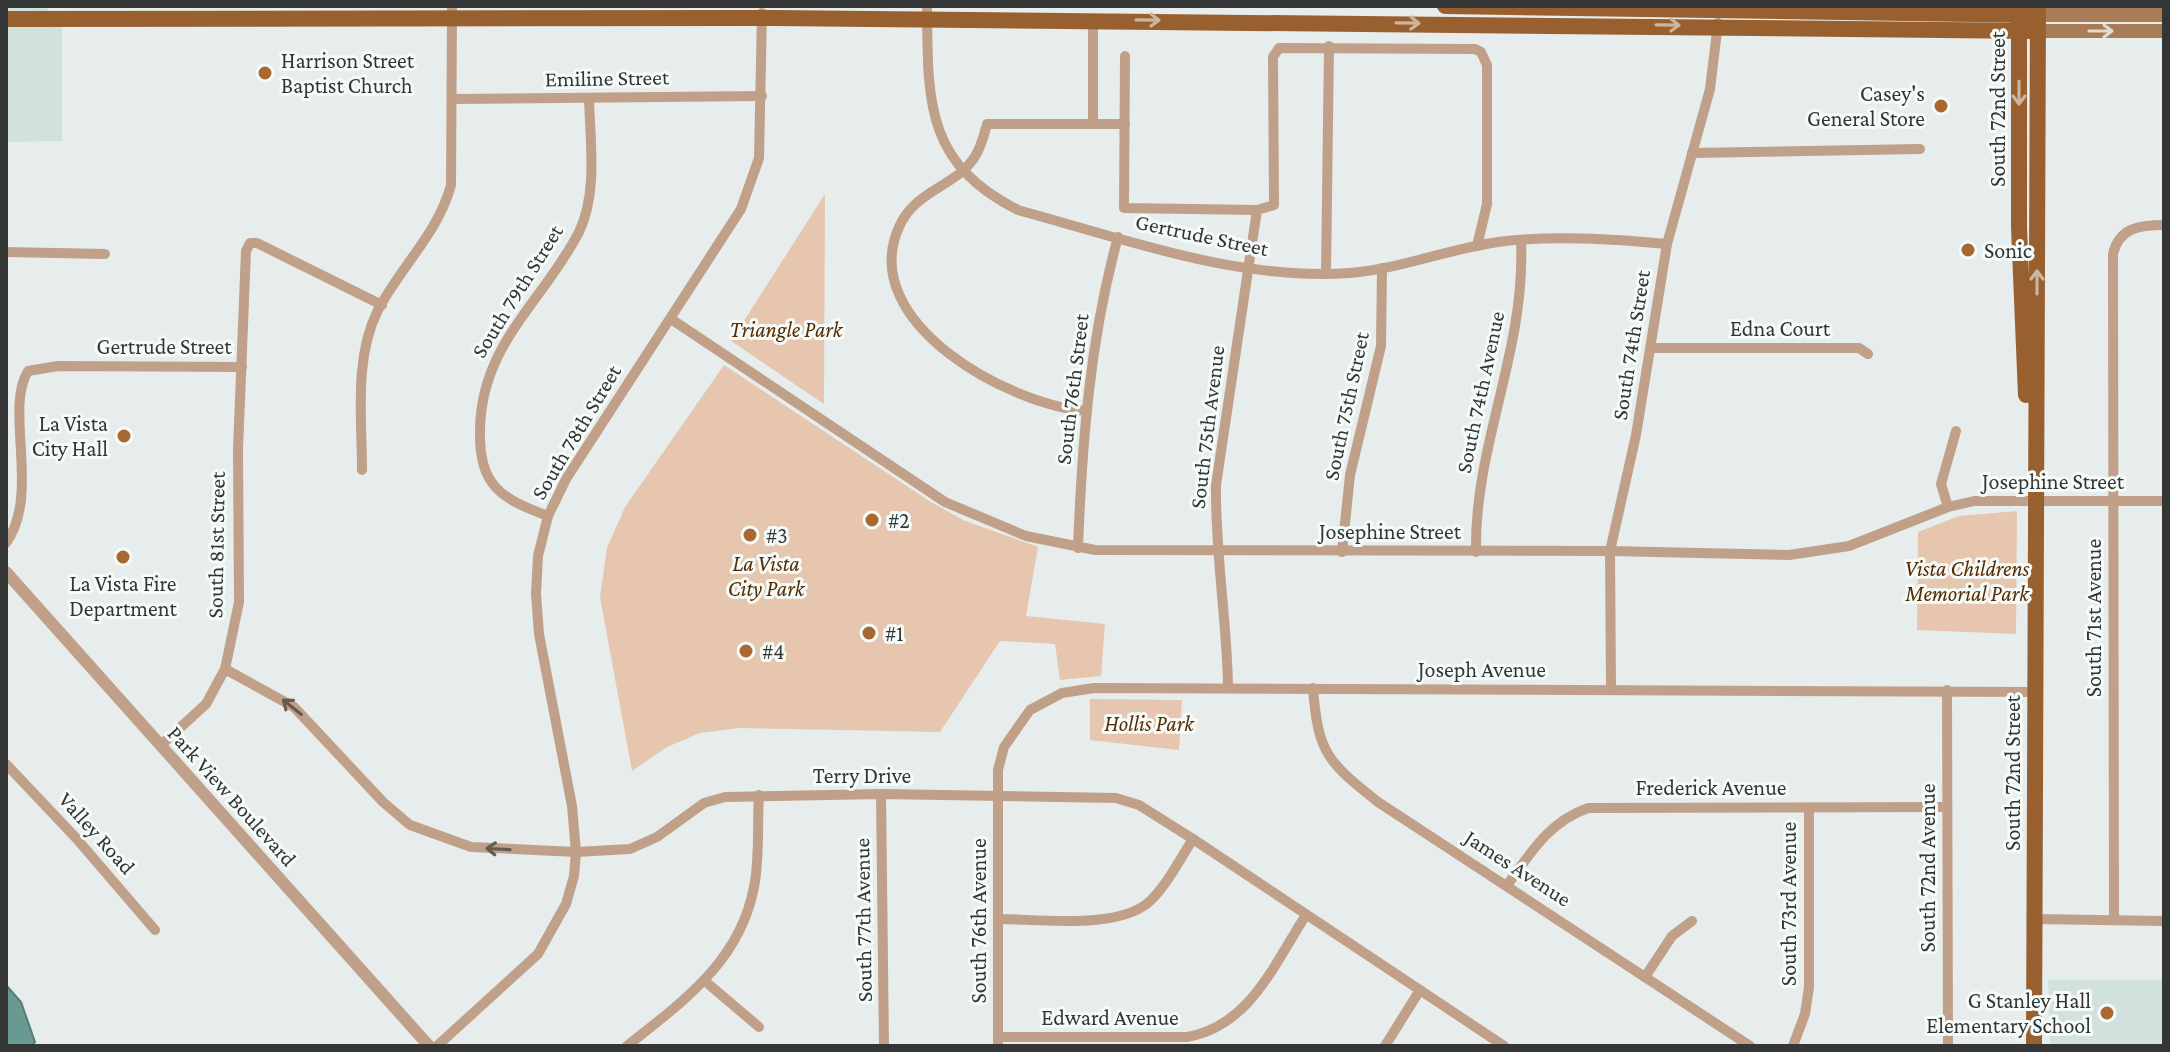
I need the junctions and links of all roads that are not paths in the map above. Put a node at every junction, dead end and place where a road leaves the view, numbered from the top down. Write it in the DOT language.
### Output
graph roads {
  1 [pos="1445,6"];
  2 [pos="452,12"];
  3 [pos="762,12"];
  4 [pos="927,12"];
  5 [pos="160,13"];
  6 [pos="2164,15"];
  7 [pos="2019,17"];
  8 [pos="2038,17"];
  9 [pos="1719,18"];
  10 [pos="6,19"];
  11 [pos="1093,20"];
  12 [pos="2164,31"];
  13 [pos="1329,46"];
  14 [pos="1125,56"];
  15 [pos="762,96"];
  16 [pos="589,98"];
  17 [pos="453,99"];
  18 [pos="1093,124"];
  19 [pos="1125,124"];
  20 [pos="1920,149"];
  21 [pos="1692,153"];
  22 [pos="961,171"];
  23 [pos="1257,210"];
  24 [pos="2164,225"];
  25 [pos="1118,237"];
  26 [pos="1521,241"];
  27 [pos="1667,244"];
  28 [pos="1477,246"];
  29 [pos="6,252"];
  30 [pos="105,254"];
  31 [pos="1248,267"];
  32 [pos="1382,268"];
  33 [pos="1326,273"];
  34 [pos="382,305"];
  35 [pos="671,319"];
  36 [pos="1651,348"];
  37 [pos="1868,354"];
  38 [pos="242,367"];
  39 [pos="1087,411"];
  40 [pos="1956,431"];
  41 [pos="362,470"];
  42 [pos="2034,500"];
  43 [pos="2114,501"];
  44 [pos="2164,501"];
  45 [pos="1948,507"];
  46 [pos="548,516"];
  47 [pos="6,543"];
  48 [pos="1078,548"];
  49 [pos="1218,549"];
  50 [pos="1610,551"];
  51 [pos="1342,552"];
  52 [pos="1476,552"];
  53 [pos="6,572"];
  54 [pos="225,669"];
  55 [pos="1228,687"];
  56 [pos="1313,688"];
  57 [pos="1611,690"];
  58 [pos="1947,690"];
  59 [pos="2033,692"];
  60 [pos="160,746"];
  61 [pos="6,764"];
  62 [pos="881,794"];
  63 [pos="759,795"];
  64 [pos="998,795"];
  65 [pos="1946,807"];
  66 [pos="1809,808"];
  67 [pos="1193,839"];
  68 [pos="576,852"];
  69 [pos="1508,884"];
  70 [pos="1306,915"];
  71 [pos="998,919"];
  72 [pos="2034,919"];
  73 [pos="2114,920"];
  74 [pos="1692,921"];
  75 [pos="2164,921"];
  76 [pos="155,930"];
  77 [pos="1645,977"];
  78 [pos="706,982"];
  79 [pos="1420,990"];
  80 [pos="759,1027"];
  81 [pos="998,1041"];
  82 [pos="429,1046"];
  83 [pos="437,1046"];
  84 [pos="627,1046"];
  85 [pos="884,1046"];
  86 [pos="1385,1046"];
  87 [pos="1504,1046"];
  88 [pos="1750,1046"];
  89 [pos="1793,1046"];
  90 [pos="1948,1046"];
  91 [pos="2034,1046"];
  1 -- 9 [label="main road"];
  2 -- 3 [label="main road"];
  2 -- 5 [label="main road"];
  2 -- 17 [label="street"];
  3 -- 4 [label="main road"];
  3 -- 15 [label="street, South 78th Street"];
  4 -- 11 [label="main road"];
  4 -- 22 [label="street, Gertrude Street"];
  5 -- 10 [label="main road"];
  6 -- 8 [label="main road"];
  7 -- 8 [label="main road"];
  7 -- 9 [label="main road"];
  7 -- 42 [label="main road, South 72nd Street, one-way"];
  8 -- 12 [label="main road, one-way"];
  42 -- 8 [label="main road, South 72nd Street, one-way"];
  11 -- 9 [label="main road, one-way"];
  9 -- 21 [label="street, South 74th Street"];
  11 -- 18 [label="street"];
  13 -- 23 [label="street"];
  13 -- 28 [label="street"];
  13 -- 33 [label="street"];
  14 -- 19 [label="street"];
  15 -- 16 [label="street, Emiline Street"];
  15 -- 35 [label="street, South 78th Street"];
  16 -- 17 [label="street, Emiline Street"];
  16 -- 46 [label="street, South 79th Street"];
  17 -- 34 [label="street"];
  18 -- 19 [label="street"];
  18 -- 22 [label="street"];
  19 -- 23 [label="street"];
  20 -- 21 [label="street"];
  21 -- 27 [label="street, South 74th Street"];
  22 -- 25 [label="street, Gertrude Street"];
  22 -- 39 [label="street"];
  23 -- 31 [label="street, South 75th Avenue"];
  24 -- 43 [label="street, South 71st Avenue"];
  25 -- 31 [label="street, Gertrude Street"];
  25 -- 39 [label="street, South 76th Street"];
  26 -- 27 [label="street, Gertrude Street"];
  26 -- 28 [label="street, Gertrude Street"];
  26 -- 52 [label="street, South 74th Avenue"];
  27 -- 36 [label="street, South 74th Street"];
  28 -- 32 [label="street, Gertrude Street"];
  29 -- 30 [label="street"];
  31 -- 33 [label="street, Gertrude Street"];
  31 -- 49 [label="street, South 75th Avenue"];
  32 -- 33 [label="street, Gertrude Street"];
  32 -- 51 [label="street, South 75th Street"];
  34 -- 38 [label="street, Gertrude Street"];
  34 -- 41 [label="street"];
  35 -- 46 [label="street, South 78th Street"];
  35 -- 48 [label="street, Josephine Street"];
  36 -- 37 [label="street, Edna Court"];
  36 -- 50 [label="street, South 74th Street"];
  38 -- 47 [label="street, Gertrude Street"];
  38 -- 54 [label="street, South 81st Street"];
  39 -- 48 [label="street, South 76th Street"];
  40 -- 45 [label="street"];
  42 -- 43 [label="street, Josephine Street"];
  42 -- 45 [label="street, Josephine Street"];
  42 -- 59 [label="main road, South 72nd Street"];
  43 -- 44 [label="street, Josephine Street"];
  43 -- 73 [label="street, South 71st Avenue"];
  45 -- 50 [label="street, Josephine Street"];
  46 -- 68 [label="street, South 78th Street"];
  48 -- 49 [label="street, Josephine Street"];
  49 -- 51 [label="street, Josephine Street"];
  49 -- 55 [label="street, South 75th Avenue"];
  50 -- 52 [label="street, Josephine Street"];
  50 -- 57 [label="street, South 74th Street"];
  51 -- 52 [label="street, Josephine Street"];
  53 -- 60 [label="street, Park View Boulevard"];
  54 -- 60 [label="street, South 81st Street"];
  68 -- 54 [label="street, Terry Drive, one-way"];
  55 -- 56 [label="street, Joseph Avenue"];
  55 -- 64 [label="street, Joseph Avenue"];
  56 -- 57 [label="street, Joseph Avenue"];
  56 -- 69 [label="street, James Avenue"];
  57 -- 58 [label="street, Joseph Avenue"];
  58 -- 59 [label="street, Joseph Avenue"];
  58 -- 65 [label="street, South 72nd Avenue"];
  59 -- 72 [label="main road, South 72nd Street"];
  60 -- 82 [label="street, Park View Boulevard"];
  61 -- 76 [label="street, Valley Road"];
  62 -- 63 [label="street, Terry Drive"];
  62 -- 64 [label="street, Terry Drive"];
  62 -- 85 [label="street, South 77th Avenue"];
  63 -- 68 [label="street, Terry Drive"];
  63 -- 78 [label="street"];
  64 -- 67 [label="street, Terry Drive"];
  64 -- 71 [label="street, South 76th Avenue"];
  65 -- 66 [label="street, Frederick Avenue"];
  65 -- 90 [label="street, South 72nd Avenue"];
  66 -- 69 [label="street, Frederick Avenue"];
  66 -- 89 [label="street, South 73rd Avenue"];
  67 -- 70 [label="street, Terry Drive"];
  67 -- 71 [label="street"];
  68 -- 83 [label="street, South 78th Street"];
  69 -- 77 [label="street, James Avenue"];
  70 -- 79 [label="street, Terry Drive"];
  70 -- 81 [label="street, Edward Avenue"];
  71 -- 81 [label="street, South 76th Avenue"];
  72 -- 73 [label="street"];
  72 -- 91 [label="main road, South 72nd Street"];
  73 -- 75 [label="street"];
  74 -- 77 [label="street"];
  77 -- 88 [label="street, James Avenue"];
  78 -- 80 [label="street"];
  78 -- 84 [label="street"];
  79 -- 86 [label="street"];
  79 -- 87 [label="street, Terry Drive"];
}
